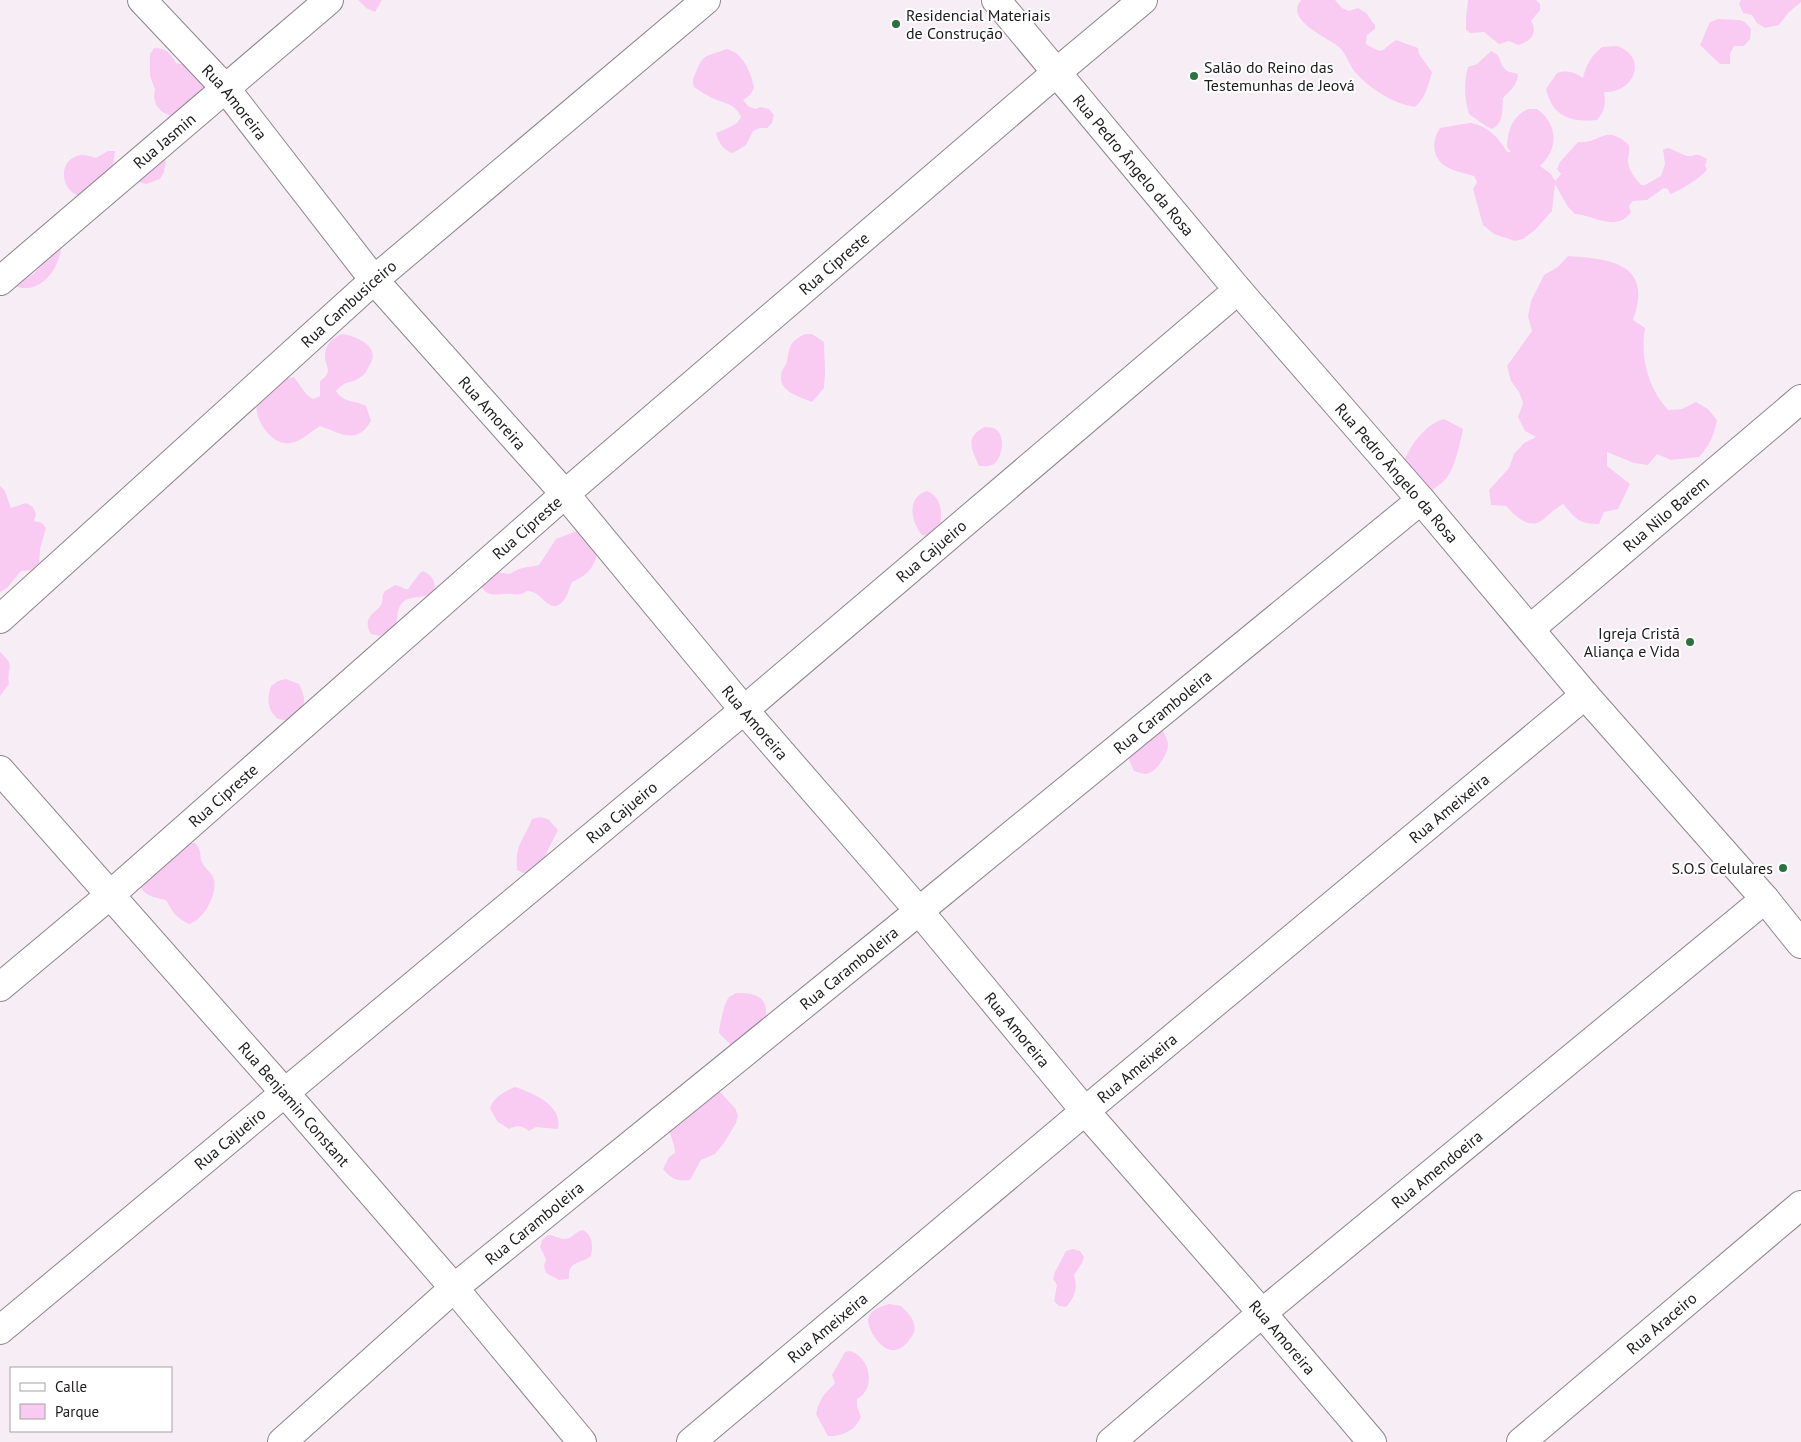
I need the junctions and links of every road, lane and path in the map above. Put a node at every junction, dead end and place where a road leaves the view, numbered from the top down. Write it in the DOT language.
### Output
graph roads {
  1 [pos="142,0"];
  2 [pos="329,0"];
  3 [pos="706,0"];
  4 [pos="996,0"];
  5 [pos="1143,0"];
  6 [pos="1057,72"];
  7 [pos="226,89"];
  8 [pos="374,280"];
  9 [pos="0,281"];
  10 [pos="1238,290"];
  11 [pos="1801,398"];
  12 [pos="565,494"];
  13 [pos="1421,500"];
  14 [pos="0,619"];
  15 [pos="1530,629"];
  16 [pos="1584,695"];
  17 [pos="744,710"];
  18 [pos="0,770"];
  19 [pos="110,895"];
  20 [pos="1765,899"];
  21 [pos="919,910"];
  22 [pos="1801,944"];
  23 [pos="0,987"];
  24 [pos="285,1093"];
  25 [pos="1085,1111"];
  26 [pos="1801,1206"];
  27 [pos="454,1288"];
  28 [pos="1262,1313"];
  29 [pos="0,1330"];
  30 [pos="282,1442"];
  31 [pos="582,1442"];
  32 [pos="691,1442"];
  33 [pos="1111,1442"];
  34 [pos="1372,1442"];
  35 [pos="1521,1442"];
  1 -- 7 [label="street, Rua Amoreira"];
  2 -- 7 [label="street, Rua Jasmin"];
  3 -- 8 [label="street, Rua Cambusiceiro"];
  4 -- 6 [label="street, Rua Pedro Ângelo da Rosa"];
  5 -- 6 [label="street, Rua Cipreste"];
  6 -- 10 [label="street, Rua Pedro Ângelo da Rosa"];
  6 -- 12 [label="street, Rua Cipreste"];
  7 -- 8 [label="street, Rua Amoreira"];
  7 -- 9 [label="street, Rua Jasmin"];
  8 -- 12 [label="street, Rua Amoreira"];
  8 -- 14 [label="street, Rua Cambusiceiro"];
  10 -- 13 [label="street, Rua Pedro Ângelo da Rosa"];
  10 -- 17 [label="street, Rua Cajueiro"];
  11 -- 15 [label="street, Rua Nilo Barem"];
  12 -- 17 [label="street, Rua Amoreira"];
  12 -- 19 [label="street, Rua Cipreste"];
  13 -- 15 [label="street, Rua Pedro Ângelo da Rosa"];
  13 -- 21 [label="street, Rua Caramboleira"];
  15 -- 16 [label="street, Rua Pedro Ângelo da Rosa"];
  16 -- 20 [label="street, Rua Pedro Ângelo da Rosa"];
  16 -- 25 [label="street, Rua Ameixeira"];
  17 -- 21 [label="street, Rua Amoreira"];
  17 -- 24 [label="street, Rua Cajueiro"];
  18 -- 19 [label="street, Rua Benjamin Constant"];
  19 -- 23 [label="street, Rua Cipreste"];
  19 -- 24 [label="street, Rua Benjamin Constant"];
  20 -- 22 [label="street, Rua Pedro Ângelo da Rosa"];
  20 -- 28 [label="street, Rua Amendoeira"];
  21 -- 25 [label="street, Rua Amoreira"];
  21 -- 27 [label="street, Rua Caramboleira"];
  24 -- 27 [label="street, Rua Benjamin Constant"];
  24 -- 29 [label="street, Rua Cajueiro"];
  25 -- 28 [label="street, Rua Amoreira"];
  25 -- 32 [label="street, Rua Ameixeira"];
  26 -- 35 [label="street, Rua Araceiro"];
  27 -- 30 [label="street, Rua Caramboleira"];
  27 -- 31 [label="street, Rua Benjamin Constant"];
  28 -- 33 [label="street, Rua Amendoeira"];
  28 -- 34 [label="street, Rua Amoreira"];
}
